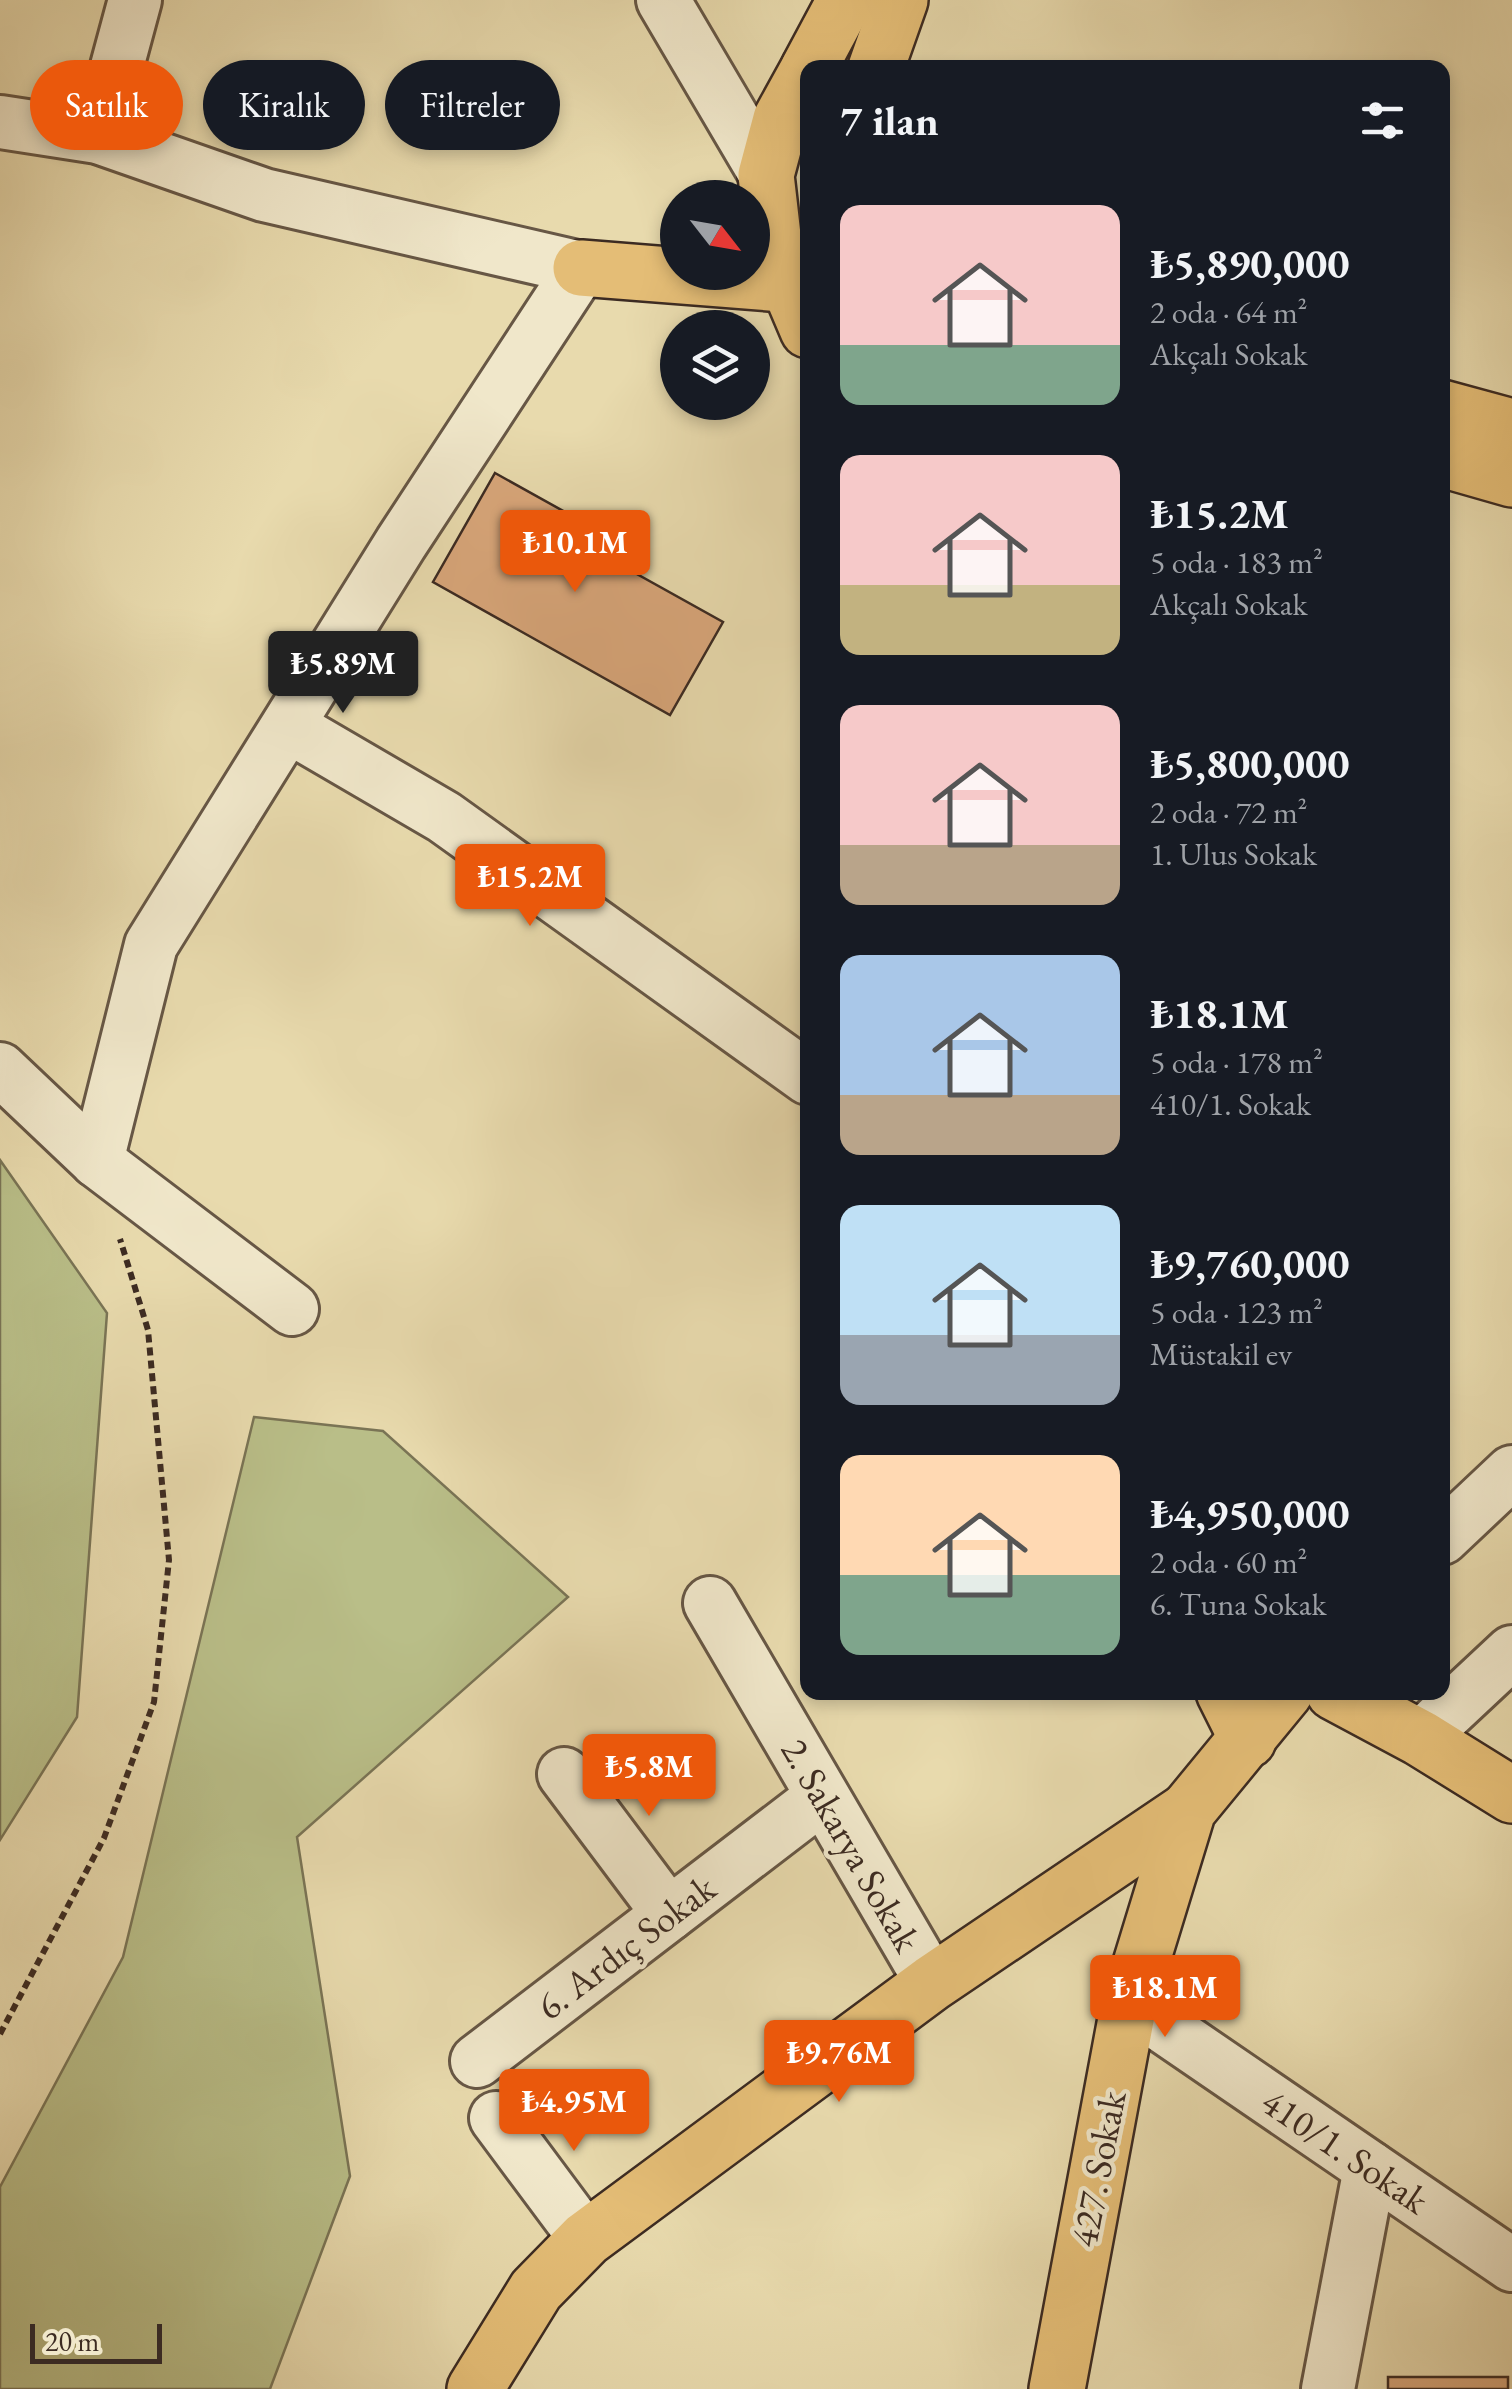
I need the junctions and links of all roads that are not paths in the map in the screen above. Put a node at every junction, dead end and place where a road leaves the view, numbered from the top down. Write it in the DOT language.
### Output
graph roads {
  1 [pos="134,0"];
  2 [pos="663,0"];
  3 [pos="848,0"];
  4 [pos="900,0"];
  5 [pos="118,60"];
  6 [pos="813,60"];
  7 [pos="879,60"];
  8 [pos="800,84"];
  9 [pos="0,122"];
  10 [pos="30,127"];
  11 [pos="800,144"];
  12 [pos="135,150"];
  13 [pos="766,175"];
  14 [pos="581,268"];
  15 [pos="800,298"];
  16 [pos="800,300"];
  17 [pos="1450,410"];
  18 [pos="1512,427"];
  19 [pos="1450,460"];
  20 [pos="1512,479"];
  21 [pos="288,726"];
  22 [pos="0,1069"];
  23 [pos="800,1072"];
  24 [pos="97,1161"];
  25 [pos="292,1310"];
  26 [pos="1512,1472"];
  27 [pos="1450,1530"];
  28 [pos="710,1603"];
  29 [pos="1512,1652"];
  30 [pos="1228,1700"];
  31 [pos="1280,1700"];
  32 [pos="1349,1700"];
  33 [pos="1420,1738"];
  34 [pos="1248,1740"];
  35 [pos="564,1774"];
  36 [pos="1512,1795"];
  37 [pos="822,1796"];
  38 [pos="1188,1810"];
  39 [pos="669,1914"];
  40 [pos="932,1983"];
  41 [pos="1129,2003"];
  42 [pos="477,2061"];
  43 [pos="496,2118"];
  44 [pos="1370,2168"];
  45 [pos="586,2239"];
  46 [pos="1512,2265"];
  47 [pos="475,2389"];
  48 [pos="1057,2389"];
  49 [pos="1328,2389"];
  1 -- 5 [label="street"];
  2 -- 13 [label="street"];
  3 -- 6 [label="main road"];
  4 -- 7 [label="main road"];
  8 -- 13 [label="main road"];
  9 -- 10 [label="street"];
  11 -- 13 [label="main road"];
  12 -- 14 [label="street"];
  13 -- 15 [label="main road"];
  14 -- 16 [label="main road"];
  14 -- 21 [label="street"];
  17 -- 18 [label="main road"];
  19 -- 20 [label="main road"];
  21 -- 23 [label="street"];
  21 -- 24 [label="street"];
  22 -- 24 [label="street"];
  24 -- 25 [label="street"];
  26 -- 27 [label="street"];
  28 -- 37 [label="street, 2. Sakarya Sokak"];
  29 -- 33 [label="street"];
  30 -- 34 [label="main road"];
  31 -- 34 [label="main road, 427. Sokak"];
  32 -- 33 [label="main road"];
  33 -- 36 [label="main road"];
  34 -- 38 [label="main road, 427. Sokak"];
  35 -- 39 [label="street"];
  37 -- 39 [label="street, 6. Ardıç Sokak"];
  37 -- 40 [label="street, 2. Sakarya Sokak"];
  38 -- 40 [label="main road"];
  38 -- 41 [label="main road, 427. Sokak"];
  39 -- 42 [label="street, 6. Ardıç Sokak"];
  40 -- 45 [label="main road"];
  41 -- 44 [label="street, 410/1. Sokak"];
  41 -- 48 [label="main road, 427. Sokak"];
  43 -- 45 [label="street"];
  44 -- 46 [label="street, 410/1. Sokak"];
  44 -- 49 [label="street"];
  45 -- 47 [label="main road"];
}
